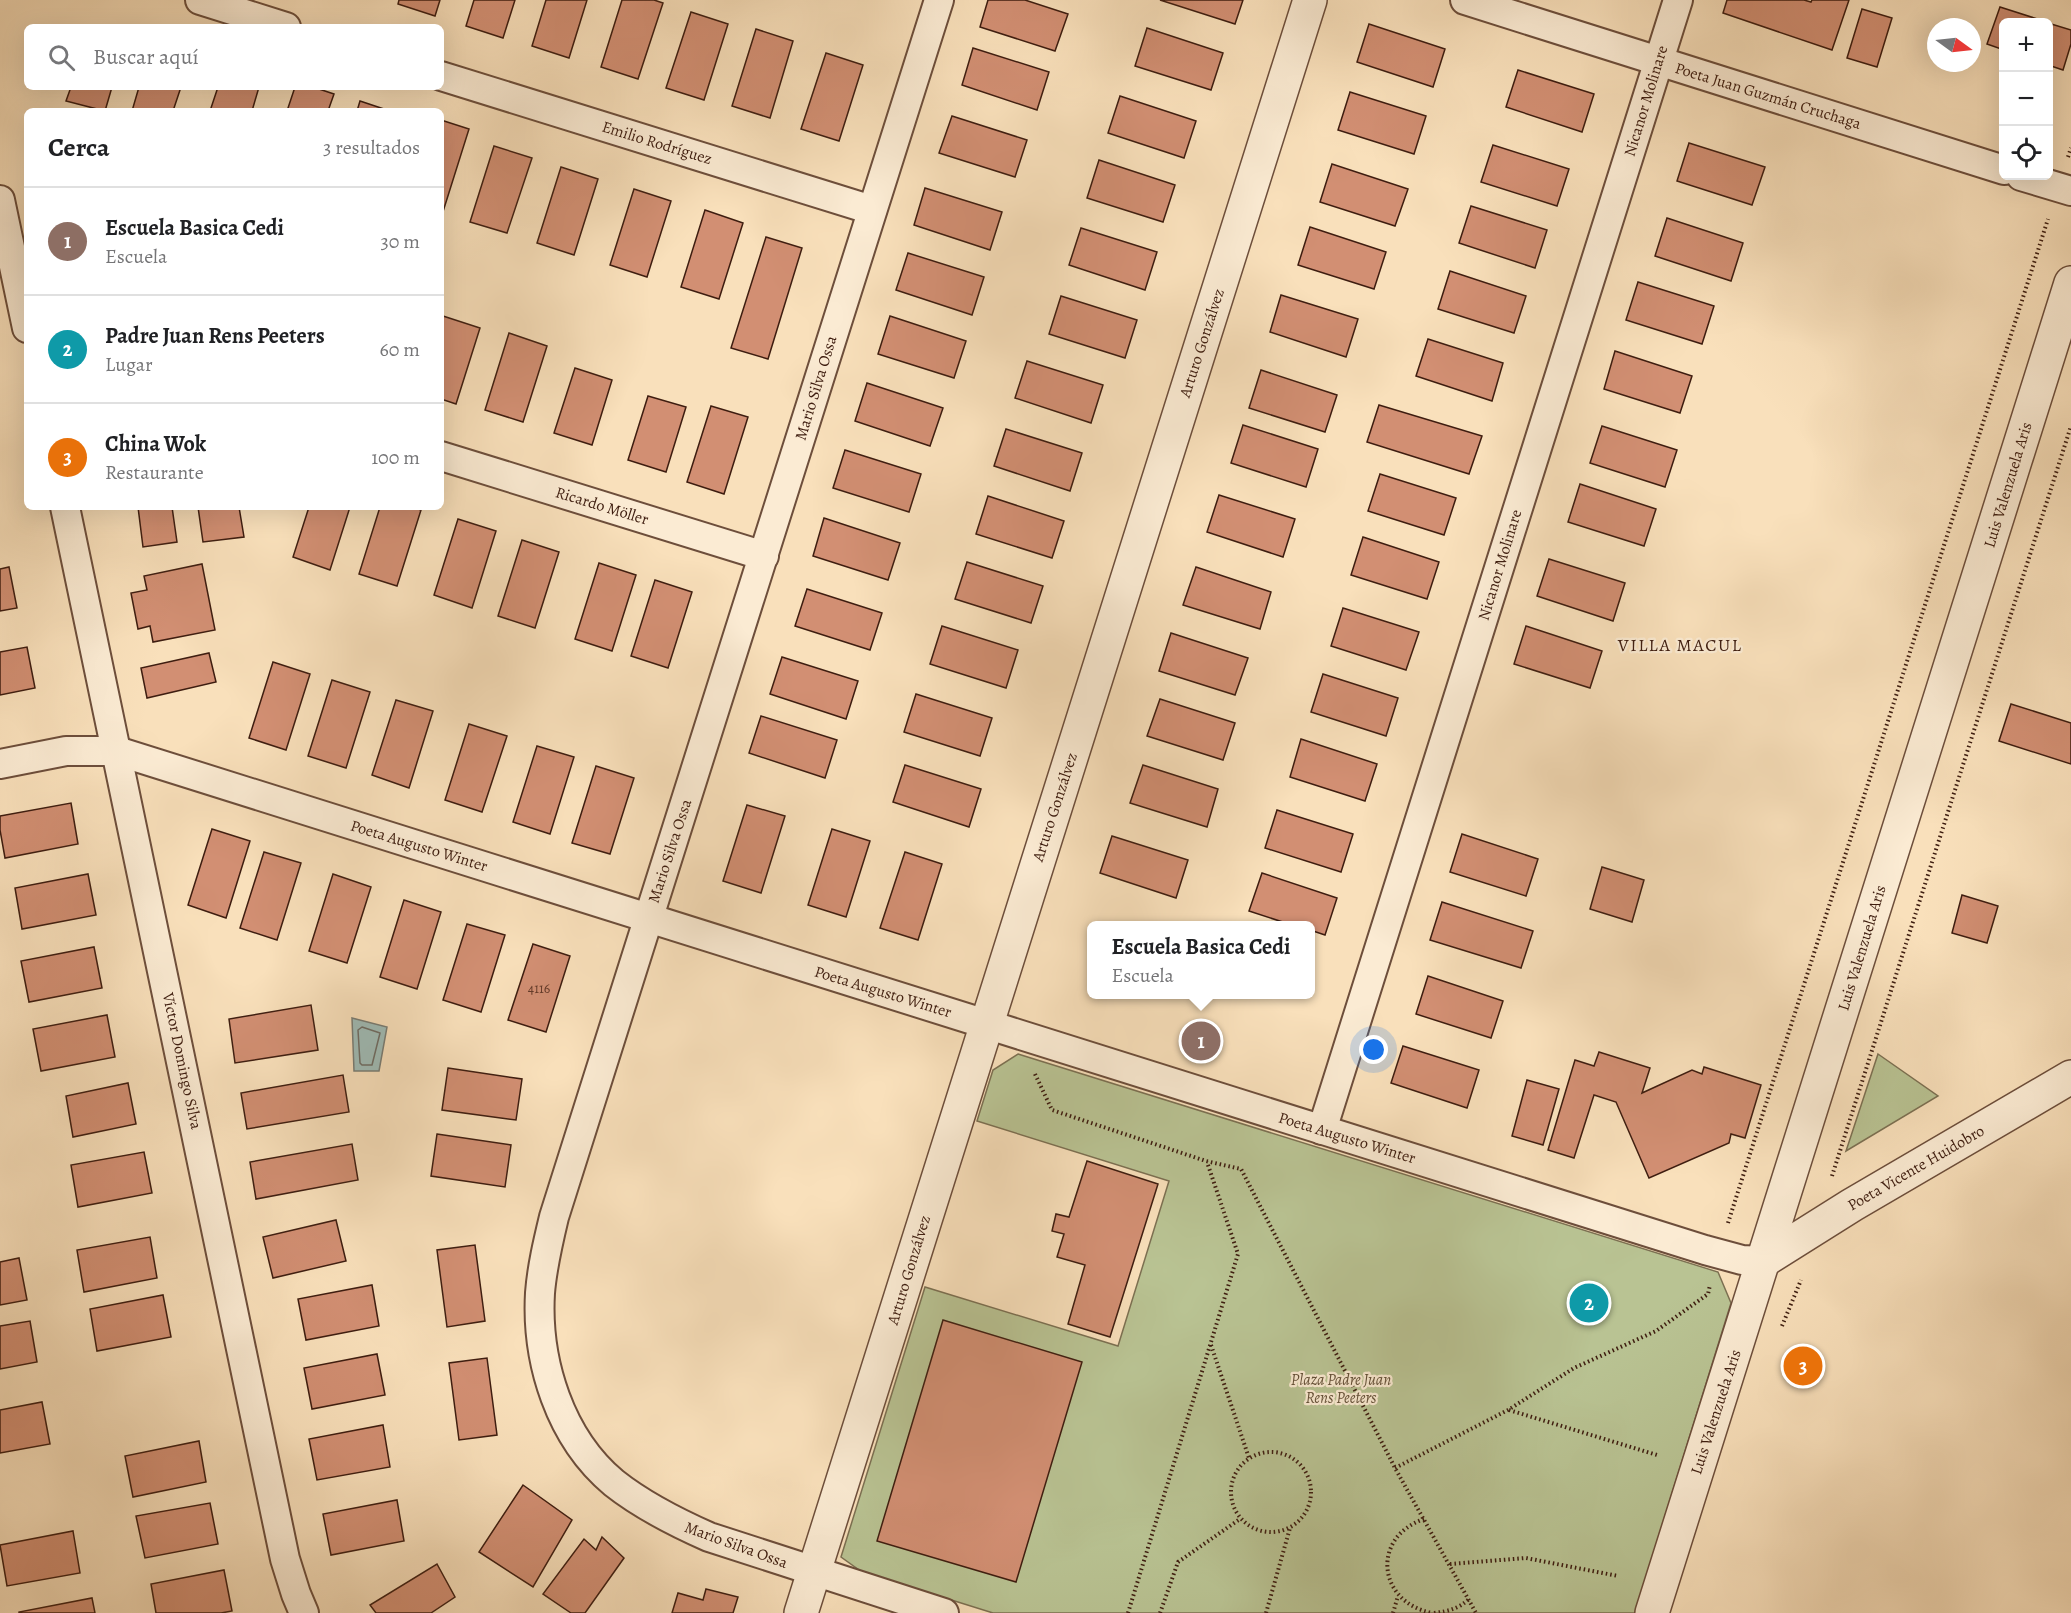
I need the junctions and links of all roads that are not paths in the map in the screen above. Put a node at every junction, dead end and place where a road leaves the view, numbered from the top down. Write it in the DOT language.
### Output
graph roads {
  1 [pos="200,0"];
  2 [pos="939,0"];
  3 [pos="1310,0"];
  4 [pos="1465,0"];
  5 [pos="1677,0"];
  6 [pos="276,24"];
  7 [pos="1658,61"];
  8 [pos="444,77"];
  9 [pos="1999,168"];
  10 [pos="2035,180"];
  11 [pos="2065,189"];
  12 [pos="0,200"];
  13 [pos="872,210"];
  14 [pos="2071,283"];
  15 [pos="24,314"];
  16 [pos="444,457"];
  17 [pos="66,510"];
  18 [pos="764,556"];
  19 [pos="117,752"];
  20 [pos="0,764"];
  21 [pos="648,918"];
  22 [pos="986,1024"];
  23 [pos="2071,1077"];
  24 [pos="1322,1130"];
  25 [pos="1763,1261"];
  26 [pos="814,1572"];
  27 [pos="304,1613"];
  28 [pos="801,1613"];
  29 [pos="944,1613"];
  30 [pos="1652,1613"];
  1 -- 6 [label="street"];
  2 -- 13 [label="street, Mario Silva Ossa"];
  3 -- 22 [label="street, Arturo Gonzálvez"];
  4 -- 7 [label="street, Poeta Juan Guzmán Cruchaga"];
  5 -- 7 [label="street, Nicanor Molinare"];
  7 -- 9 [label="street, Poeta Juan Guzmán Cruchaga"];
  7 -- 24 [label="street, Nicanor Molinare"];
  8 -- 13 [label="street, Emilio Rodríguez"];
  10 -- 11 [label="street"];
  12 -- 15 [label="street"];
  13 -- 18 [label="street, Mario Silva Ossa"];
  14 -- 25 [label="street, Luis Valenzuela Aris"];
  16 -- 18 [label="street, Ricardo Möller"];
  17 -- 19 [label="street, Víctor Domingo Silva"];
  18 -- 21 [label="street, Mario Silva Ossa"];
  19 -- 20 [label="street, Poeta Augusto Winter"];
  19 -- 21 [label="street, Poeta Augusto Winter"];
  19 -- 27 [label="street, Víctor Domingo Silva"];
  21 -- 22 [label="street, Poeta Augusto Winter"];
  21 -- 26 [label="street, Mario Silva Ossa"];
  22 -- 24 [label="street, Poeta Augusto Winter"];
  22 -- 26 [label="street, Arturo Gonzálvez"];
  23 -- 25 [label="street, Poeta Vicente Huidobro"];
  24 -- 25 [label="street, Poeta Augusto Winter"];
  25 -- 30 [label="street, Luis Valenzuela Aris"];
  26 -- 28 [label="street, Arturo Gonzálvez"];
  26 -- 29 [label="street, Mario Silva Ossa"];
}
